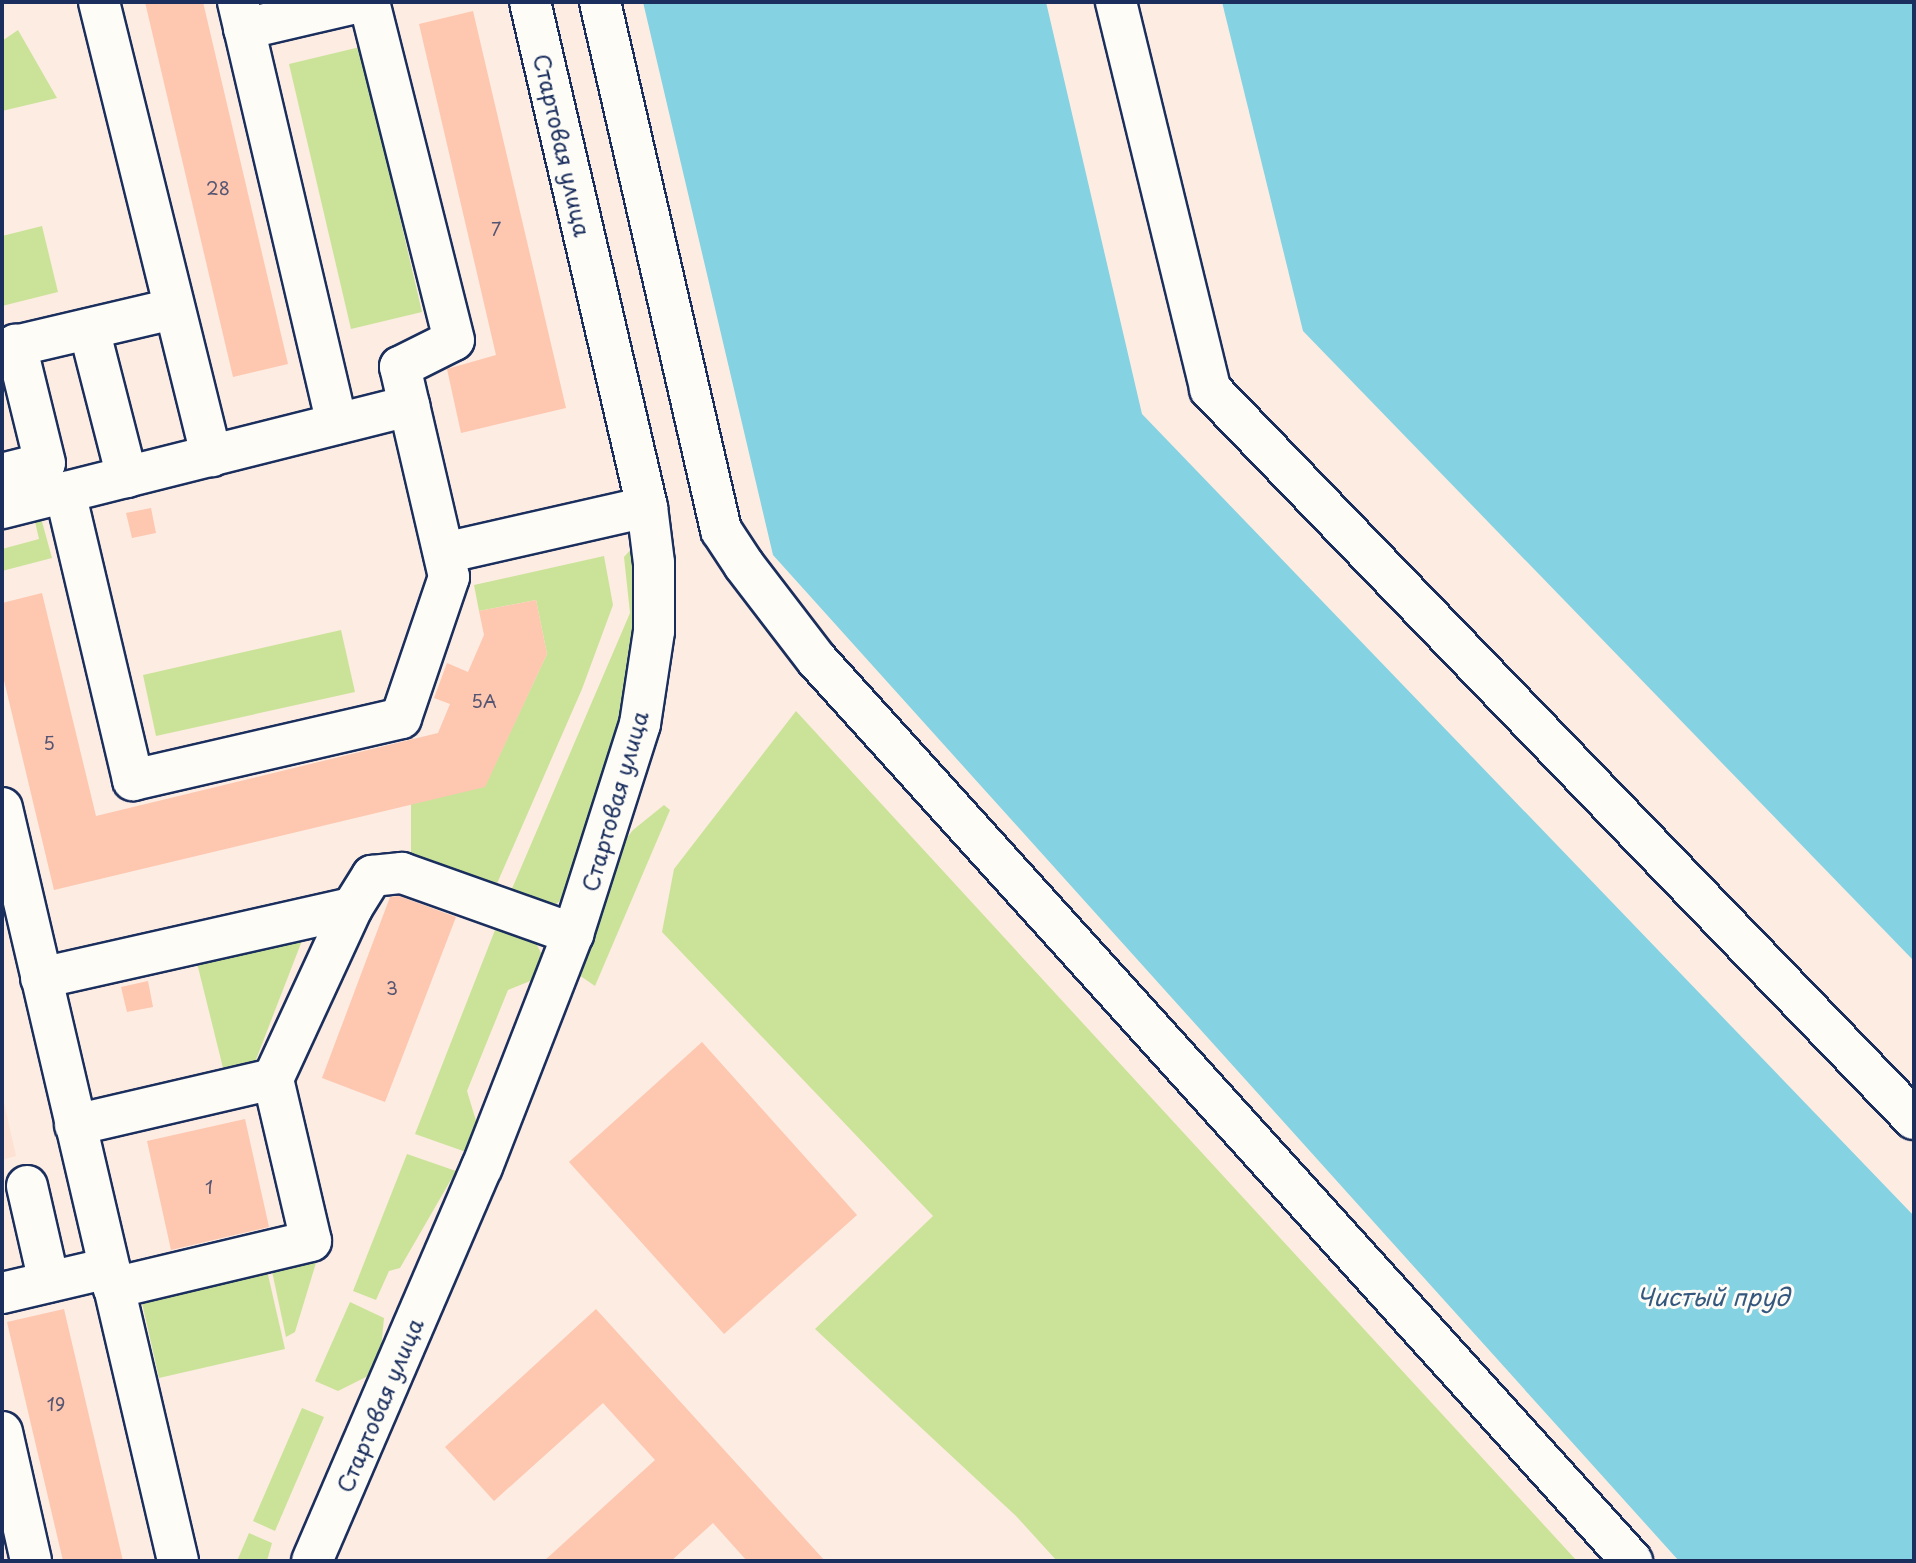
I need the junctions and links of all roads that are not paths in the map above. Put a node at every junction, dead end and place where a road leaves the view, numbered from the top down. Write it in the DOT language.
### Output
graph roads {
  1 [pos="99,2"];
  2 [pos="360,2"];
  3 [pos="369,2"];
  4 [pos="530,2"];
  5 [pos="600,2"];
  6 [pos="1116,2"];
  7 [pos="241,16"];
  8 [pos="173,309"];
  9 [pos="89,329"];
  10 [pos="9,347"];
  11 [pos="409,406"];
  12 [pos="337,424"];
  13 [pos="211,456"];
  14 [pos="2,474"];
  15 [pos="127,477"];
  16 [pos="65,492"];
  17 [pos="647,507"];
  18 [pos="2,508"];
  19 [pos="444,553"];
  20 [pos="2,808"];
  21 [pos="352,908"];
  22 [pos="573,934"];
  23 [pos="41,978"];
  24 [pos="273,1079"];
  25 [pos="1914,1119"];
  26 [pos="75,1125"];
  27 [pos="27,1186"];
  28 [pos="112,1278"];
  29 [pos="49,1282"];
  30 [pos="2,1293"];
  31 [pos="2,1432"];
  32 [pos="31,1561"];
  33 [pos="178,1561"];
  34 [pos="312,1561"];
  35 [pos="1632,1561"];
  1 -- 8 [label="street"];
  2 -- 7 [label="street"];
  3 -- 11 [label="street"];
  4 -- 17 [label="street, Стартовая улица"];
  5 -- 35 [label="street"];
  6 -- 25 [label="street"];
  7 -- 12 [label="street"];
  8 -- 9 [label="street"];
  8 -- 13 [label="street"];
  9 -- 10 [label="street"];
  9 -- 15 [label="street"];
  10 -- 14 [label="street"];
  11 -- 12 [label="street"];
  11 -- 19 [label="street"];
  12 -- 13 [label="street"];
  13 -- 15 [label="street"];
  15 -- 16 [label="street"];
  16 -- 18 [label="street"];
  16 -- 19 [label="street"];
  17 -- 19 [label="street"];
  17 -- 22 [label="street, Стартовая улица"];
  20 -- 23 [label="street"];
  21 -- 22 [label="street"];
  21 -- 23 [label="street"];
  21 -- 24 [label="street"];
  22 -- 34 [label="street, Стартовая улица"];
  23 -- 26 [label="street"];
  24 -- 26 [label="street"];
  24 -- 28 [label="street"];
  26 -- 28 [label="street"];
  27 -- 29 [label="street"];
  28 -- 29 [label="street"];
  28 -- 33 [label="street"];
  29 -- 30 [label="street"];
  31 -- 32 [label="street"];
}
